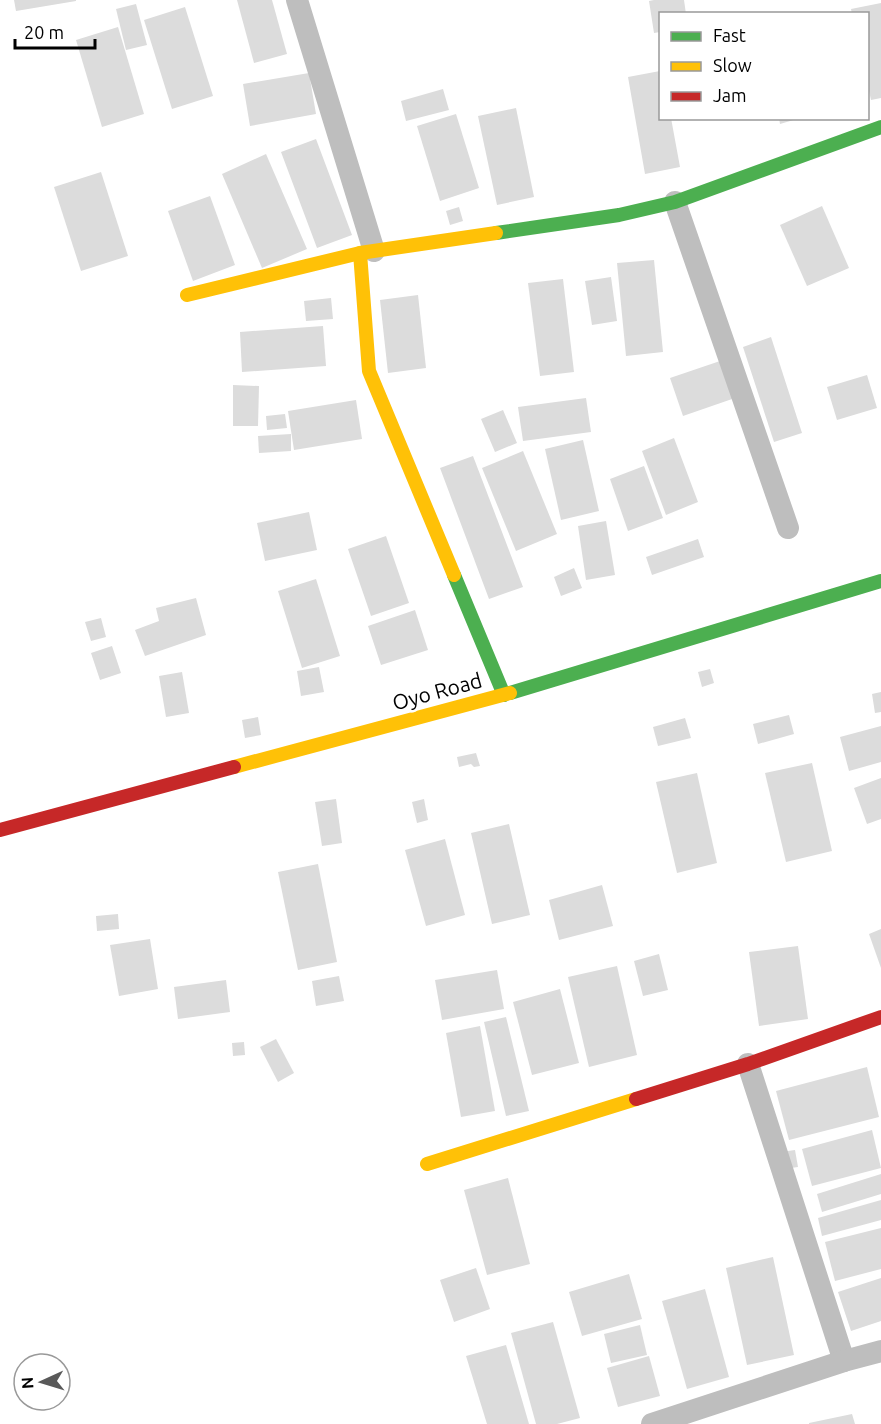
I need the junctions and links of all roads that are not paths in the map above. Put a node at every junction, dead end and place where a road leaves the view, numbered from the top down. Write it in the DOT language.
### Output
graph roads {
  1 [pos="297,0"];
  2 [pos="881,127"];
  3 [pos="675,202"];
  4 [pos="367,252"];
  5 [pos="187,295"];
  6 [pos="788,528"];
  7 [pos="881,581"];
  8 [pos="504,695"];
  9 [pos="0,830"];
  10 [pos="881,1017"];
  11 [pos="748,1064"];
  12 [pos="427,1164"];
  13 [pos="881,1351"];
  14 [pos="844,1361"];
  15 [pos="652,1424"];
  1 -- 4 [label="street"];
  2 -- 3 [label="street"];
  3 -- 4 [label="street"];
  3 -- 6 [label="street"];
  4 -- 5 [label="street"];
  4 -- 8 [label="street"];
  7 -- 8 [label="street, Oyo Road"];
  8 -- 9 [label="street, Oyo Road"];
  10 -- 11 [label="street"];
  11 -- 12 [label="street"];
  11 -- 14 [label="street"];
  13 -- 14 [label="street"];
  14 -- 15 [label="street"];
}
